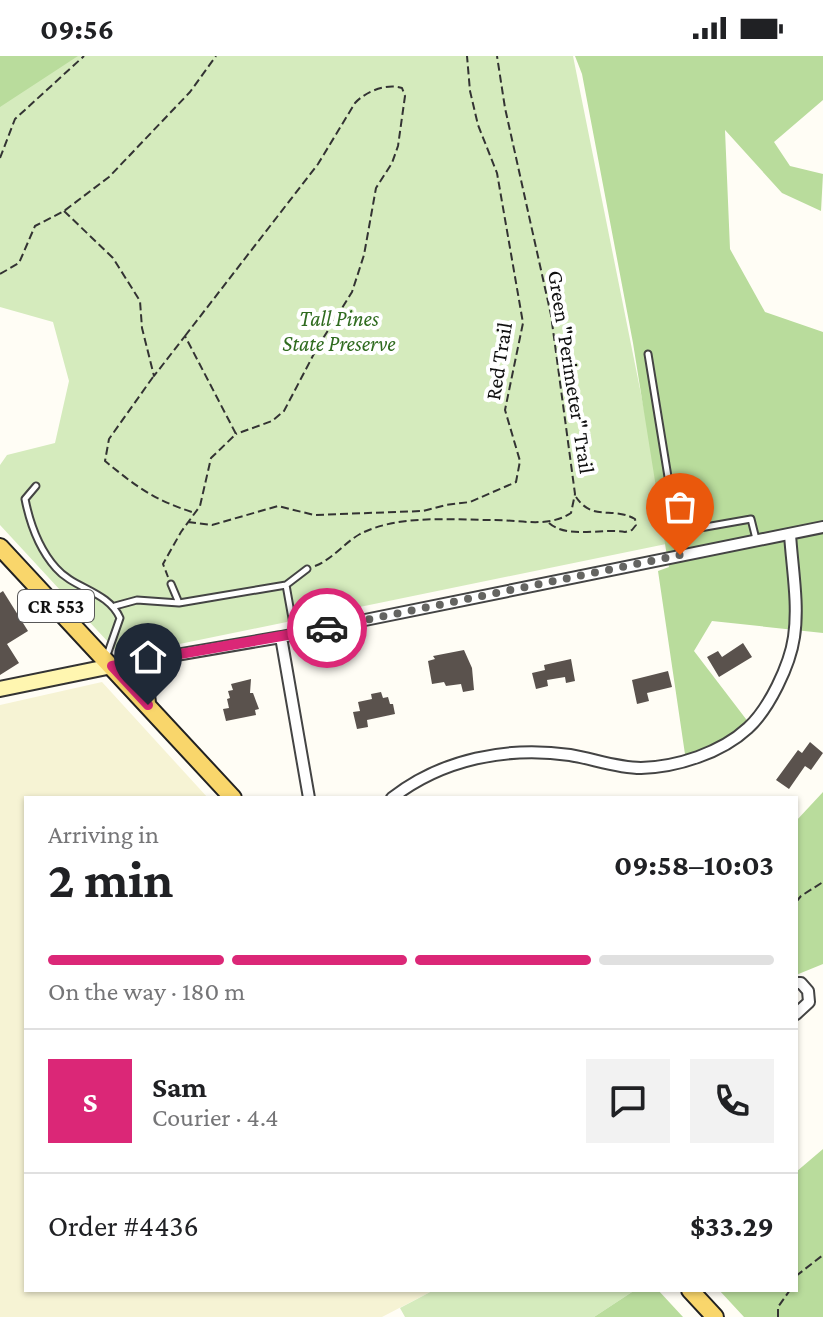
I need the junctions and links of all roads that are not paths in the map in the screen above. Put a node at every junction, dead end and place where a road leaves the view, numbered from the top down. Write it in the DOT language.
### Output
graph roads {
  1 [pos="648,354"];
  2 [pos="36,486"];
  3 [pos="823,527"];
  4 [pos="677,532"];
  5 [pos="790,534"];
  6 [pos="757,540"];
  7 [pos="0,547"];
  8 [pos="680,555"];
  9 [pos="307,569"];
  10 [pos="171,584"];
  11 [pos="286,585"];
  12 [pos="179,603"];
  13 [pos="115,606"];
  14 [pos="295,635"];
  15 [pos="281,637"];
  16 [pos="171,657"];
  17 [pos="109,662"];
  18 [pos="0,689"];
  19 [pos="148,705"];
  20 [pos="231,796"];
  21 [pos="309,796"];
  22 [pos="395,796"];
  23 [pos="798,983"];
  24 [pos="798,1012"];
  25 [pos="692,1292"];
  26 [pos="715,1317"];
  1 -- 4 [label="lane"];
  2 -- 13 [label="lane"];
  3 -- 5 [label="street"];
  4 -- 6 [label="lane"];
  4 -- 8 [label="lane"];
  5 -- 6 [label="street"];
  5 -- 22 [label="street"];
  6 -- 8 [label="street"];
  7 -- 17 [label="main road, CR 553"];
  8 -- 14 [label="street"];
  9 -- 11 [label="lane"];
  10 -- 12 [label="lane"];
  11 -- 12 [label="lane"];
  11 -- 14 [label="lane"];
  12 -- 13 [label="lane"];
  13 -- 17 [label="lane"];
  14 -- 15 [label="street"];
  15 -- 16 [label="street"];
  15 -- 21 [label="street"];
  16 -- 17 [label="street"];
  16 -- 19 [label="main road"];
  17 -- 18 [label="street"];
  17 -- 19 [label="main road, CR 553"];
  19 -- 20 [label="main road, CR 553"];
  23 -- 24 [label="street"];
  25 -- 26 [label="main road"];
}
